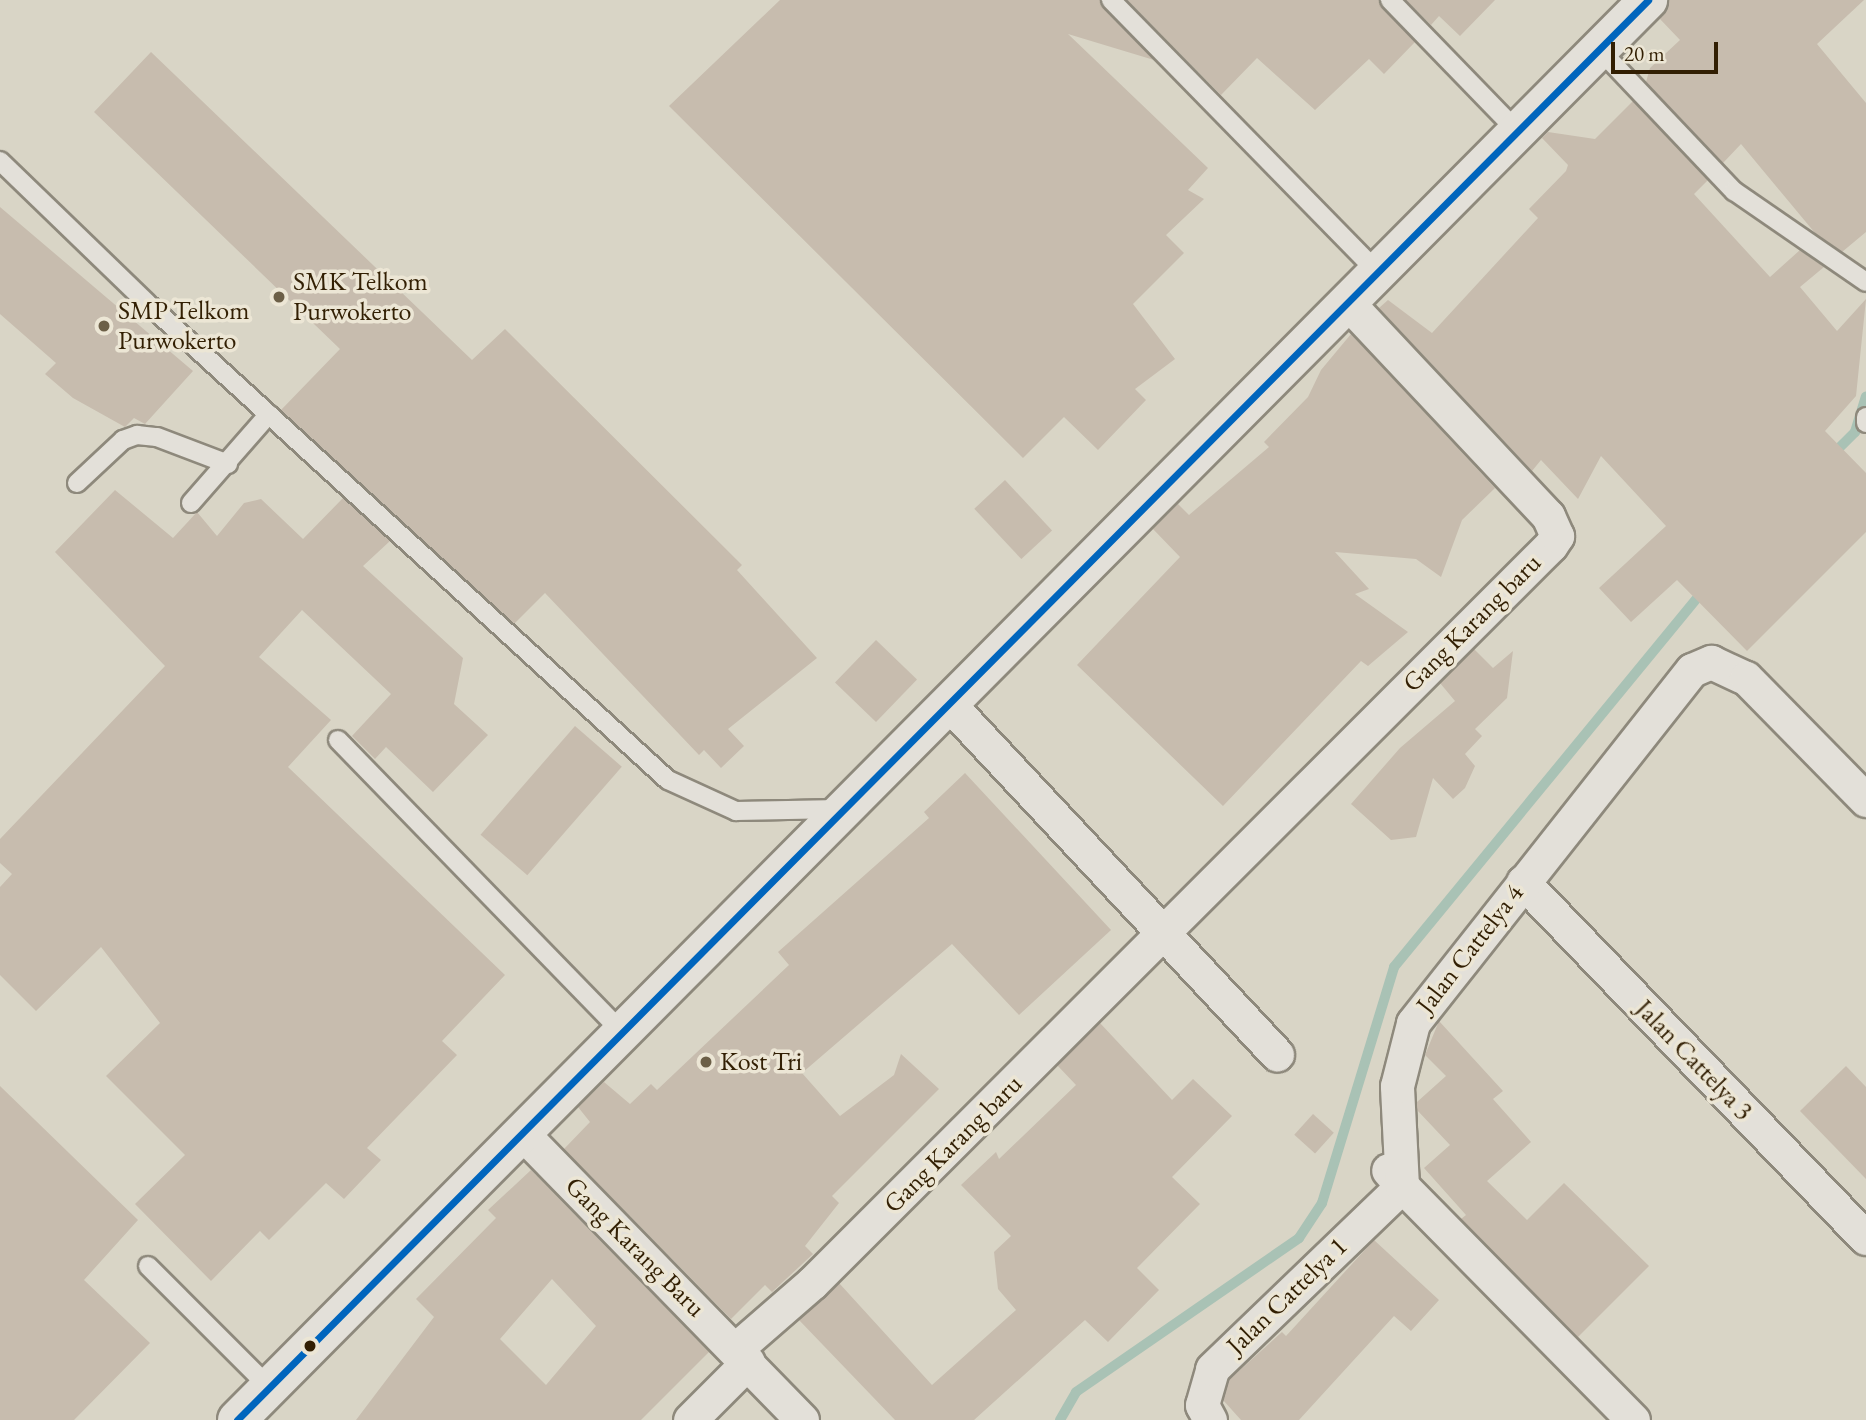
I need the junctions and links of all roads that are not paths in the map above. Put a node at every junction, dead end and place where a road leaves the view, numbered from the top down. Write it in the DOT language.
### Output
graph roads {
  1 [pos="1111,0"];
  2 [pos="1390,0"];
  3 [pos="1648,0"];
  4 [pos="1600,50"];
  5 [pos="1518,132"];
  6 [pos="0,161"];
  7 [pos="1378,273"];
  8 [pos="1866,282"];
  9 [pos="1348,303"];
  10 [pos="269,414"];
  11 [pos="1866,417"];
  12 [pos="1866,423"];
  13 [pos="228,464"];
  14 [pos="77,483"];
  15 [pos="191,503"];
  16 [pos="949,704"];
  17 [pos="338,740"];
  18 [pos="1866,800"];
  19 [pos="844,809"];
  20 [pos="1523,883"];
  21 [pos="1165,934"];
  22 [pos="622,1032"];
  23 [pos="1277,1055"];
  24 [pos="522,1133"];
  25 [pos="1395,1178"];
  26 [pos="1866,1238"];
  27 [pos="148,1266"];
  28 [pos="742,1356"];
  29 [pos="270,1387"];
  30 [pos="237,1420"];
  31 [pos="690,1420"];
  32 [pos="802,1420"];
  33 [pos="1210,1420"];
  34 [pos="1633,1420"];
  1 -- 7 [label="lane"];
  2 -- 5 [label="lane"];
  3 -- 4 [label="street"];
  4 -- 5 [label="street"];
  4 -- 8 [label="lane"];
  5 -- 7 [label="street"];
  6 -- 10 [label="lane"];
  7 -- 9 [label="street"];
  9 -- 16 [label="street"];
  9 -- 21 [label="street, Gang Karang baru"];
  10 -- 13 [label="lane"];
  10 -- 19 [label="lane"];
  11 -- 12 [label="lane"];
  13 -- 14 [label="lane"];
  13 -- 15 [label="lane"];
  16 -- 19 [label="street"];
  16 -- 21 [label="street"];
  17 -- 22 [label="lane"];
  18 -- 20 [label="street, Jalan Cattelya 4"];
  19 -- 22 [label="street"];
  20 -- 25 [label="street, Jalan Cattelya 4"];
  20 -- 26 [label="street, Jalan Cattelya 3"];
  21 -- 23 [label="street"];
  21 -- 28 [label="street, Gang Karang baru"];
  22 -- 24 [label="street"];
  24 -- 28 [label="street, Gang Karang Baru"];
  24 -- 29 [label="street"];
  25 -- 33 [label="street, Jalan Cattelya 1"];
  25 -- 34 [label="street"];
  27 -- 29 [label="lane"];
  28 -- 31 [label="street"];
  28 -- 32 [label="street, Gang Karang Baru"];
  29 -- 30 [label="street"];
}
